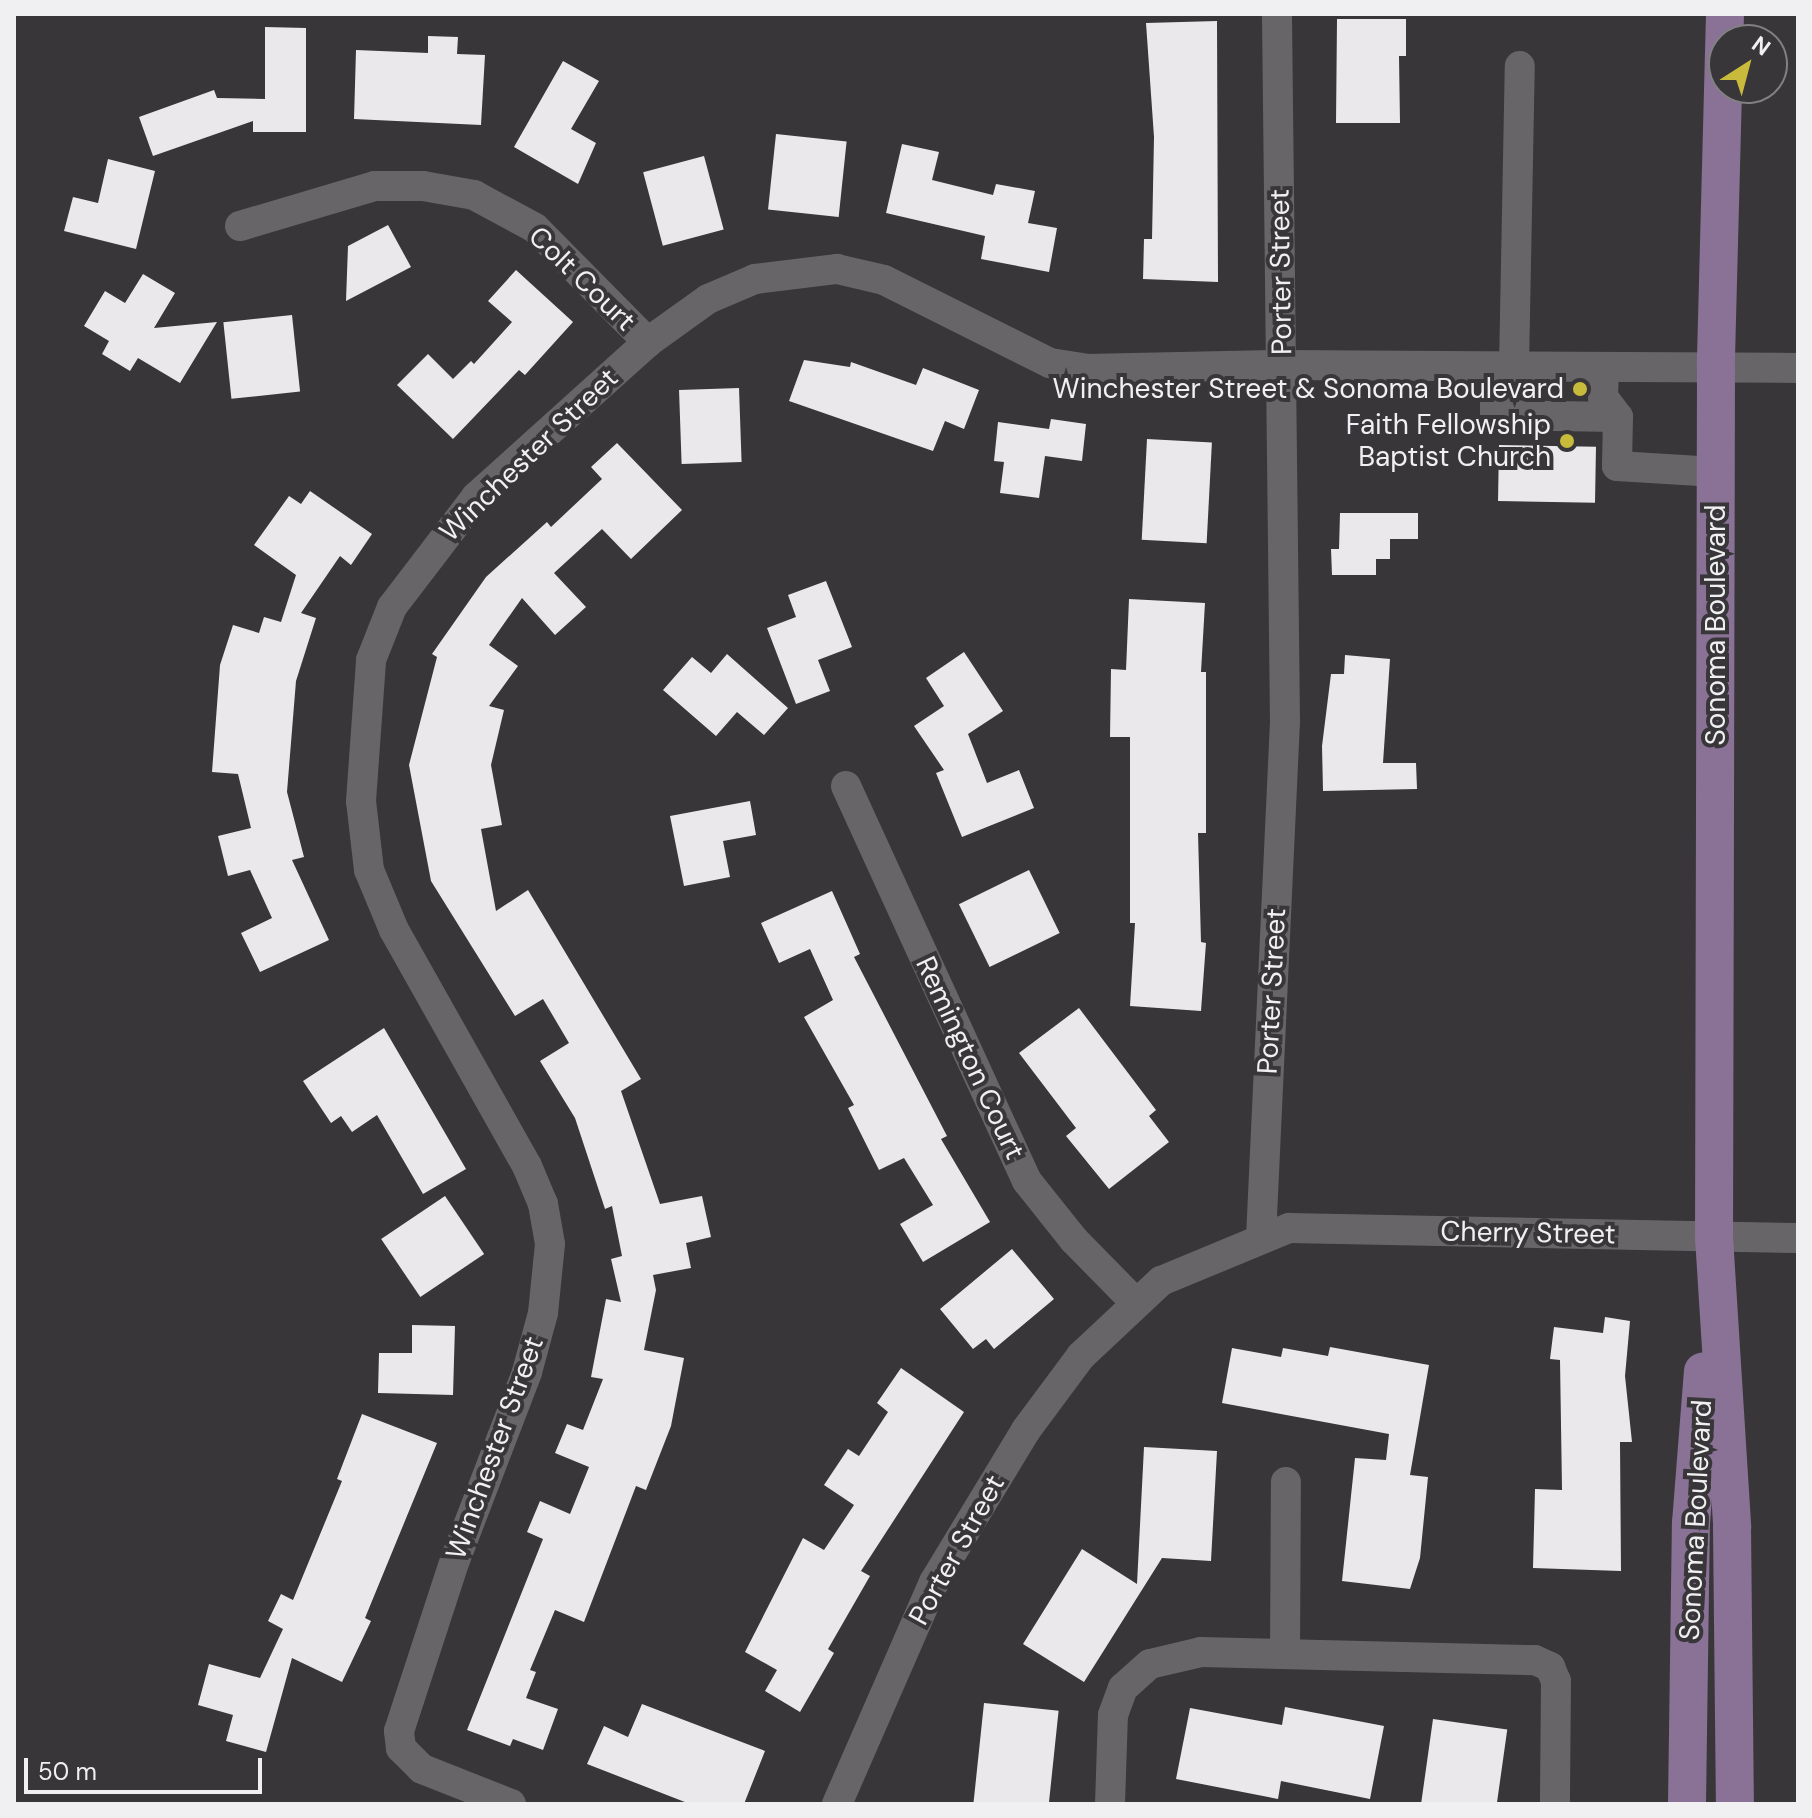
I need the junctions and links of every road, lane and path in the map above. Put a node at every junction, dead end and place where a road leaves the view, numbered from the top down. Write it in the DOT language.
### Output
graph roads {
  1 [pos="1277,14"];
  2 [pos="1725,14"];
  3 [pos="1520,66"];
  4 [pos="240,226"];
  5 [pos="648,342"];
  6 [pos="1282,365"];
  7 [pos="1504,367"];
  8 [pos="1716,367"];
  9 [pos="1604,368"];
  10 [pos="1798,368"];
  11 [pos="1618,417"];
  12 [pos="1716,472"];
  13 [pos="846,786"];
  14 [pos="1714,1237"];
  15 [pos="1261,1238"];
  16 [pos="1798,1238"];
  17 [pos="1136,1303"];
  18 [pos="1286,1482"];
  19 [pos="1285,1654"];
  20 [pos="511,1804"];
  21 [pos="837,1804"];
  22 [pos="1110,1804"];
  23 [pos="1555,1804"];
  24 [pos="1687,1804"];
  25 [pos="1735,1804"];
  1 -- 6 [label="street, Porter Street"];
  2 -- 8 [label="main road, Sonoma Boulevard"];
  3 -- 7 [label="street"];
  4 -- 5 [label="street, Colt Court"];
  5 -- 6 [label="street, Winchester Street"];
  5 -- 20 [label="street, Winchester Street"];
  6 -- 7 [label="street, Winchester Street"];
  6 -- 15 [label="street, Porter Street"];
  7 -- 9 [label="street, Winchester Street"];
  7 -- 11 [label="street"];
  8 -- 9 [label="street, Winchester Street"];
  8 -- 10 [label="street, Winchester Street"];
  8 -- 12 [label="main road, Sonoma Boulevard"];
  9 -- 11 [label="street"];
  11 -- 12 [label="street"];
  12 -- 14 [label="main road, Sonoma Boulevard"];
  13 -- 17 [label="street, Remington Court"];
  14 -- 15 [label="street, Cherry Street"];
  14 -- 16 [label="street, Cherry Street"];
  14 -- 24 [label="main road, Sonoma Boulevard"];
  14 -- 25 [label="main road, Sonoma Boulevard"];
  15 -- 17 [label="street, Porter Street"];
  17 -- 21 [label="street, Porter Street"];
  18 -- 19 [label="street"];
  19 -- 22 [label="street"];
  19 -- 23 [label="street"];
}
